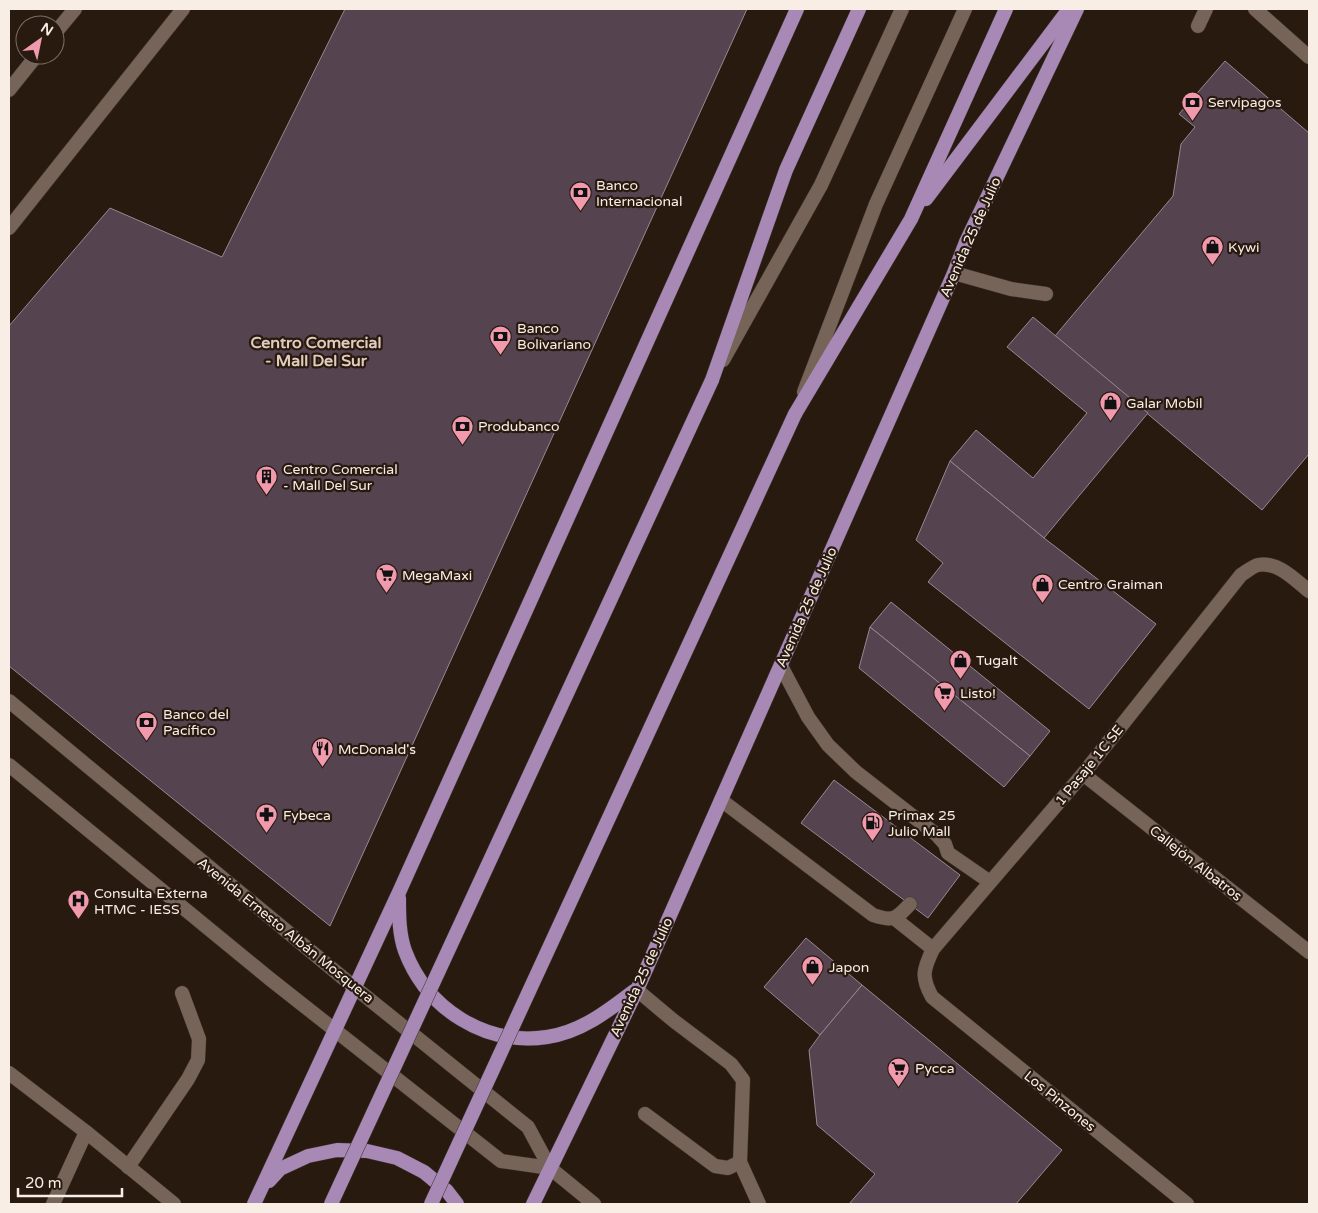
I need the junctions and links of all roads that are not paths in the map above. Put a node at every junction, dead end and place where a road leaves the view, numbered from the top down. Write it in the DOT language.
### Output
graph roads {
  1 [pos="75,9"];
  2 [pos="183,9"];
  3 [pos="797,9"];
  4 [pos="859,9"];
  5 [pos="902,9"];
  6 [pos="965,9"];
  7 [pos="1006,9"];
  8 [pos="1068,9"];
  9 [pos="1077,9"];
  10 [pos="1206,9"];
  11 [pos="1255,9"];
  12 [pos="65,21"];
  13 [pos="1198,26"];
  14 [pos="1309,58"];
  15 [pos="29,65"];
  16 [pos="9,90"];
  17 [pos="911,219"];
  18 [pos="9,228"];
  19 [pos="954,272"];
  20 [pos="1046,294"];
  21 [pos="714,377"];
  22 [pos="796,410"];
  23 [pos="1309,591"];
  24 [pos="781,666"];
  25 [pos="9,701"];
  26 [pos="9,765"];
  27 [pos="1082,774"];
  28 [pos="721,800"];
  29 [pos="990,882"];
  30 [pos="400,890"];
  31 [pos="910,904"];
  32 [pos="894,918"];
  33 [pos="933,949"];
  34 [pos="1309,952"];
  35 [pos="354,987"];
  36 [pos="637,990"];
  37 [pos="182,993"];
  38 [pos="932,997"];
  39 [pos="335,1030"];
  40 [pos="9,1073"];
  41 [pos="645,1114"];
  42 [pos="86,1132"];
  43 [pos="740,1162"];
  44 [pos="128,1167"];
  45 [pos="550,1168"];
  46 [pos="260,1190"];
  47 [pos="53,1204"];
  48 [pos="174,1204"];
  49 [pos="254,1204"];
  50 [pos="332,1204"];
  51 [pos="431,1204"];
  52 [pos="456,1204"];
  53 [pos="533,1204"];
  54 [pos="594,1204"];
  55 [pos="760,1204"];
  56 [pos="1187,1204"];
  1 -- 12 [label="street"];
  2 -- 18 [label="street"];
  3 -- 30 [label="main road"];
  4 -- 21 [label="main road"];
  5 -- 21 [label="street"];
  6 -- 22 [label="street"];
  7 -- 17 [label="main road"];
  8 -- 17 [label="main road"];
  9 -- 19 [label="main road, Avenida 25 de Julio"];
  10 -- 13 [label="street"];
  11 -- 14 [label="street"];
  15 -- 16 [label="street"];
  17 -- 22 [label="main road"];
  19 -- 20 [label="street"];
  19 -- 24 [label="main road, Avenida 25 de Julio"];
  21 -- 50 [label="main road, bridge"];
  22 -- 51 [label="main road, bridge"];
  23 -- 27 [label="street, 1 Pasaje 1C SE"];
  24 -- 28 [label="main road, Avenida 25 de Julio"];
  24 -- 29 [label="street"];
  25 -- 35 [label="street, Avenida Ernesto Albán Mosquera"];
  26 -- 39 [label="street"];
  27 -- 29 [label="street, 1 Pasaje 1C SE"];
  27 -- 34 [label="street, Callejón Albatros"];
  28 -- 32 [label="street"];
  28 -- 36 [label="main road, Avenida 25 de Julio"];
  29 -- 33 [label="street, 1 Pasaje 1C SE"];
  30 -- 35 [label="main road"];
  30 -- 36 [label="main road"];
  31 -- 32 [label="street"];
  32 -- 33 [label="street"];
  33 -- 38 [label="street, 1 Pasaje 1C SE"];
  35 -- 39 [label="main road"];
  35 -- 45 [label="street, Avenida Ernesto Albán Mosquera"];
  36 -- 43 [label="street"];
  36 -- 45 [label="main road, Avenida 25 de Julio"];
  37 -- 44 [label="street"];
  38 -- 56 [label="street, Los Pinzones"];
  39 -- 45 [label="street"];
  39 -- 46 [label="main road"];
  40 -- 42 [label="street"];
  41 -- 43 [label="street"];
  42 -- 44 [label="street"];
  42 -- 47 [label="street"];
  43 -- 55 [label="street"];
  44 -- 48 [label="street"];
  45 -- 53 [label="main road, Avenida 25 de Julio"];
  45 -- 54 [label="street, Avenida Ernesto Albán Mosquera"];
  46 -- 49 [label="main road"];
  46 -- 52 [label="main road"];
}
